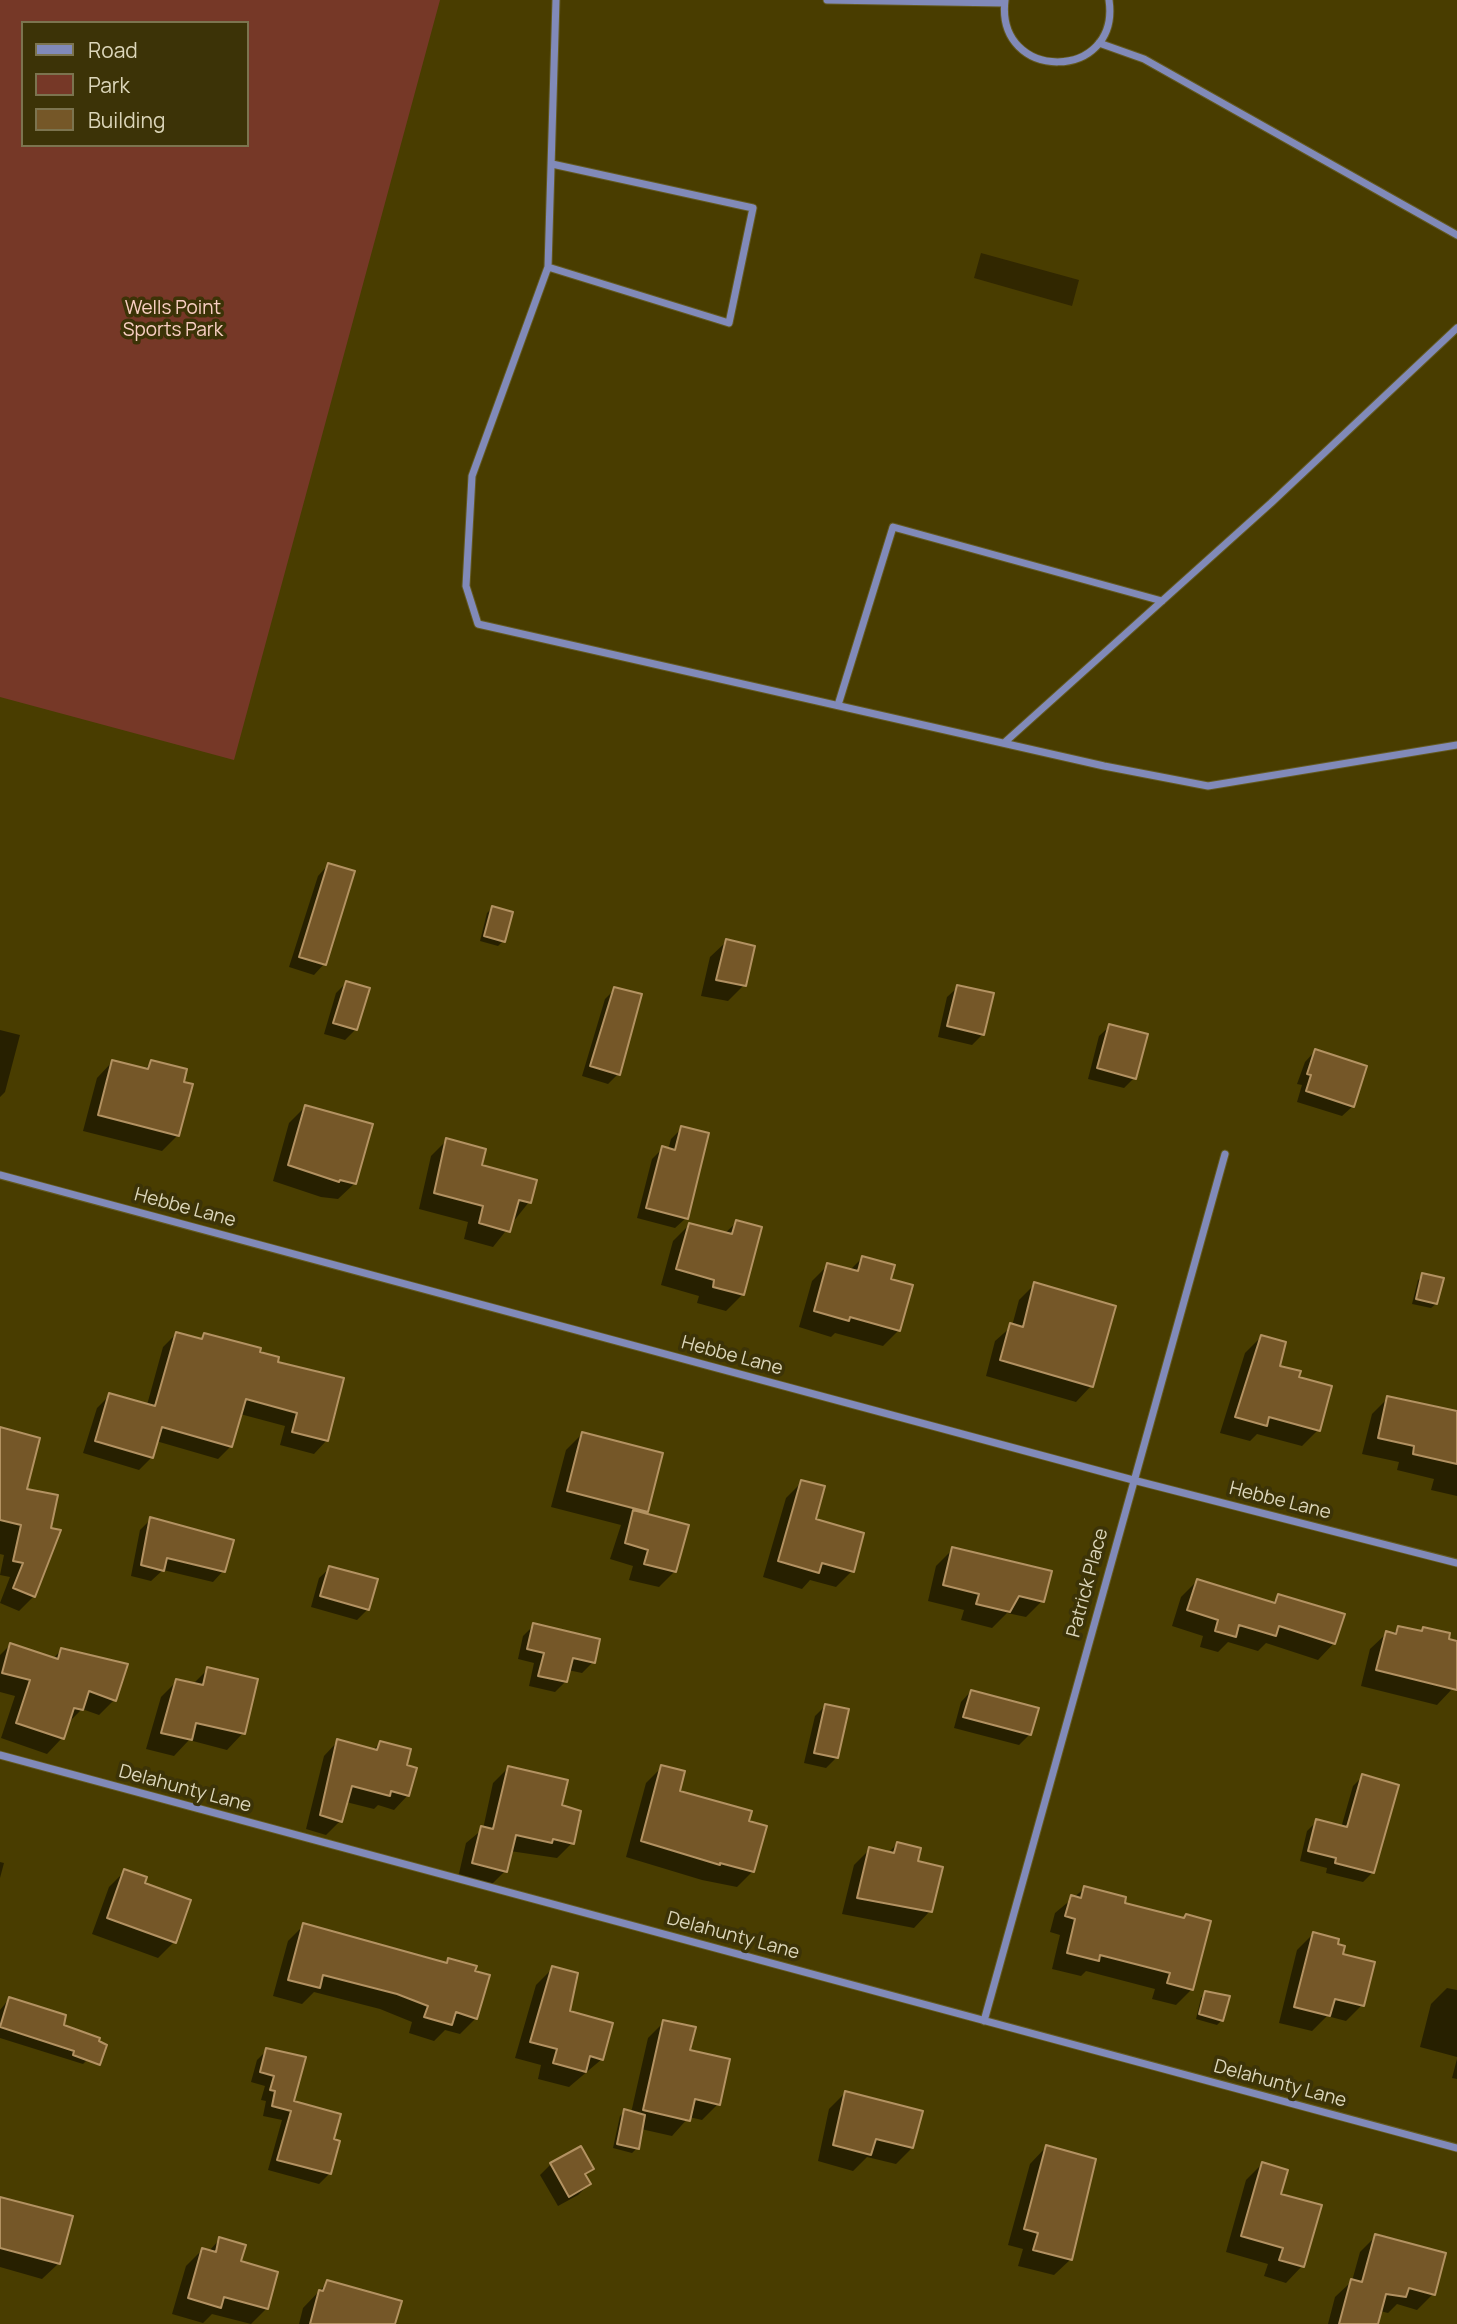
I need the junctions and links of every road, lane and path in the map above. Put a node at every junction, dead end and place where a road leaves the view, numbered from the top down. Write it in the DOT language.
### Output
graph roads {
  1 [pos="556,0"];
  2 [pos="827,0"];
  3 [pos="1109,0"];
  4 [pos="1004,1"];
  5 [pos="1099,43"];
  6 [pos="552,164"];
  7 [pos="1457,235"];
  8 [pos="548,267"];
  9 [pos="1457,328"];
  10 [pos="1161,601"];
  11 [pos="838,705"];
  12 [pos="1004,743"];
  13 [pos="1457,745"];
  14 [pos="1225,1154"];
  15 [pos="0,1175"];
  16 [pos="1133,1480"];
  17 [pos="1457,1563"];
  18 [pos="0,1755"];
  19 [pos="984,2021"];
  20 [pos="1457,2148"];
  1 -- 6 [label="street"];
  2 -- 4 [label="street"];
  3 -- 5 [label="street"];
  4 -- 5 [label="street"];
  5 -- 7 [label="street"];
  6 -- 8 [label="street"];
  6 -- 8 [label="street"];
  8 -- 11 [label="street"];
  9 -- 10 [label="street"];
  10 -- 11 [label="street"];
  10 -- 12 [label="street"];
  11 -- 12 [label="street"];
  12 -- 13 [label="street"];
  14 -- 16 [label="street, Patrick Place"];
  15 -- 16 [label="street, Hebbe Lane"];
  16 -- 17 [label="street, Hebbe Lane"];
  16 -- 19 [label="street, Patrick Place"];
  18 -- 19 [label="street, Delahunty Lane"];
  19 -- 20 [label="street, Delahunty Lane"];
}
